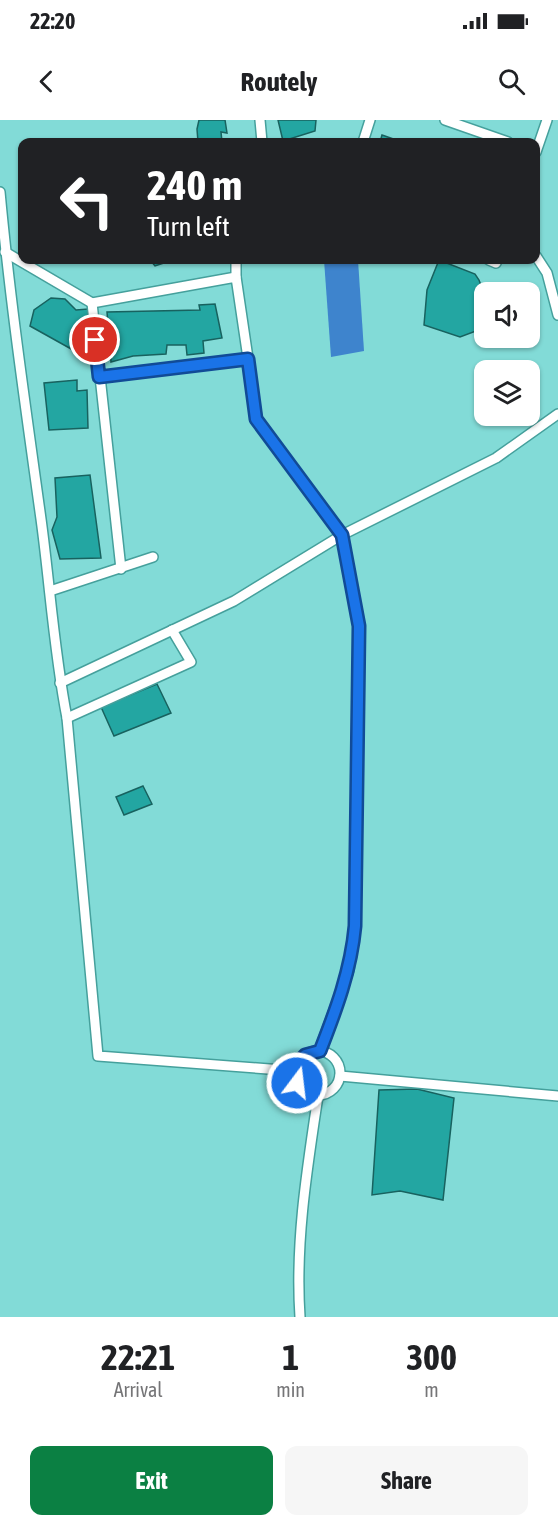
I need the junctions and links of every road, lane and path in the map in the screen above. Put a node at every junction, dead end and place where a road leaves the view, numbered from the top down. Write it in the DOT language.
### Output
graph roads {
  1 [pos="260,120"];
  2 [pos="370,120"];
  3 [pos="445,120"];
  4 [pos="547,120"];
  5 [pos="262,138"];
  6 [pos="364,138"];
  7 [pos="497,138"];
  8 [pos="540,142"];
  9 [pos="0,192"];
  10 [pos="5,252"];
  11 [pos="18,260"];
  12 [pos="540,262"];
  13 [pos="25,264"];
  14 [pos="236,264"];
  15 [pos="236,277"];
  16 [pos="92,303"];
  17 [pos="558,315"];
  18 [pos="248,359"];
  19 [pos="99,377"];
  20 [pos="558,414"];
  21 [pos="342,535"];
  22 [pos="153,557"];
  23 [pos="121,569"];
  24 [pos="50,591"];
  25 [pos="172,630"];
  26 [pos="60,683"];
  27 [pos="67,718"];
  28 [pos="320,1051"];
  29 [pos="295,1071"];
  30 [pos="340,1076"];
  31 [pos="318,1096"];
  32 [pos="558,1096"];
  33 [pos="300,1317"];
  1 -- 5 [label="lane"];
  2 -- 6 [label="lane"];
  3 -- 7 [label="lane"];
  4 -- 8 [label="lane"];
  9 -- 10 [label="lane"];
  10 -- 11 [label="lane"];
  10 -- 24 [label="lane"];
  12 -- 17 [label="lane"];
  13 -- 16 [label="lane"];
  14 -- 15 [label="lane"];
  15 -- 16 [label="lane"];
  15 -- 18 [label="lane"];
  16 -- 19 [label="lane"];
  18 -- 19 [label="lane"];
  18 -- 21 [label="lane"];
  19 -- 23 [label="lane"];
  20 -- 21 [label="lane"];
  21 -- 25 [label="lane"];
  21 -- 28 [label="lane"];
  22 -- 23 [label="lane"];
  23 -- 24 [label="lane"];
  24 -- 26 [label="lane"];
  25 -- 26 [label="lane"];
  25 -- 27 [label="lane"];
  26 -- 27 [label="lane"];
  27 -- 29 [label="lane"];
  28 -- 29 [label="lane"];
  28 -- 30 [label="lane"];
  29 -- 31 [label="lane"];
  30 -- 31 [label="lane"];
  30 -- 32 [label="lane"];
  31 -- 33 [label="lane"];
}
